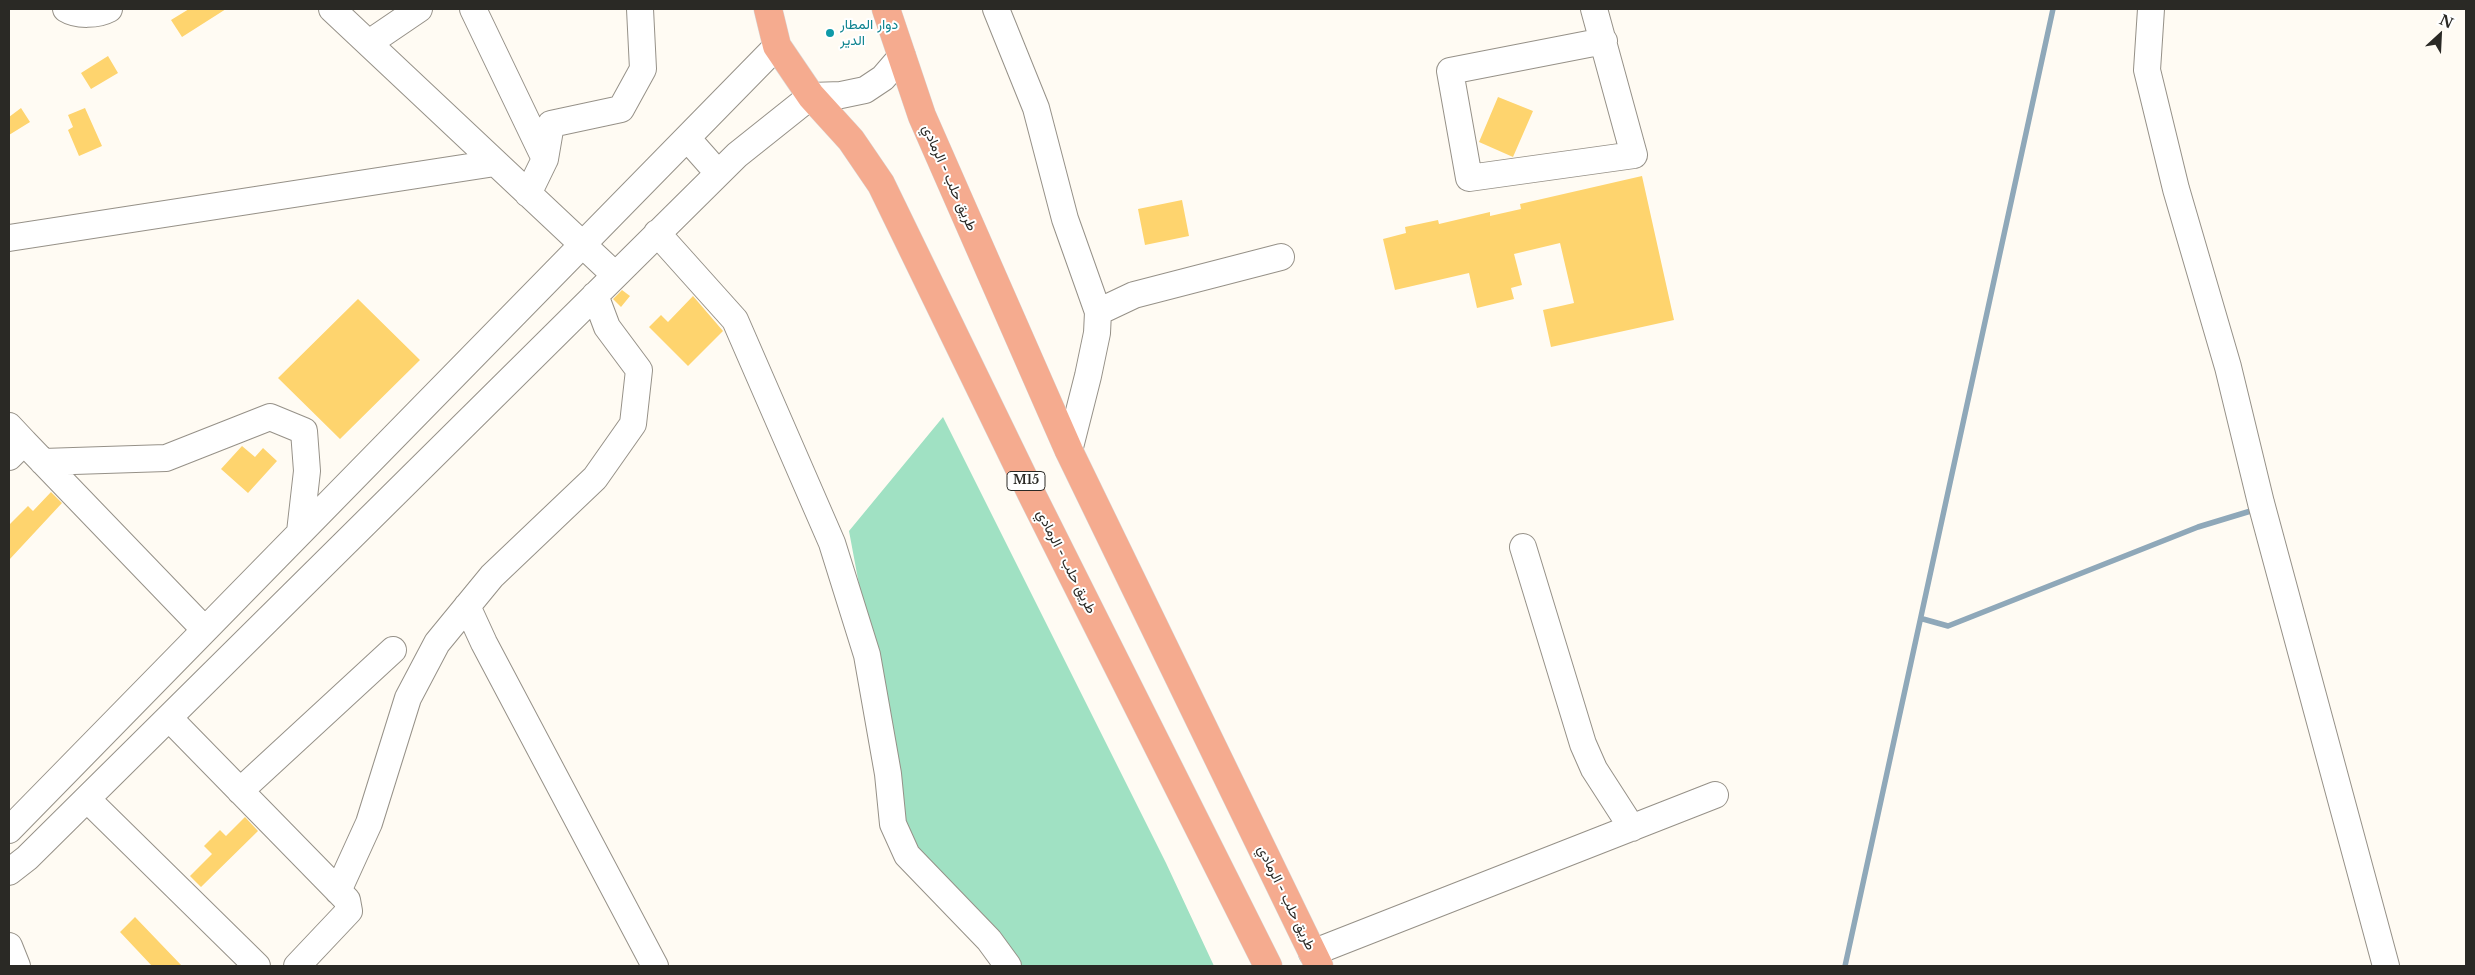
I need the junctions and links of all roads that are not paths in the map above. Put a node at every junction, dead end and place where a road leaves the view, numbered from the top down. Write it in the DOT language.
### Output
graph roads {
  1 [pos="66,9"];
  2 [pos="109,9"];
  3 [pos="332,9"];
  4 [pos="419,9"];
  5 [pos="473,9"];
  6 [pos="640,9"];
  7 [pos="768,9"];
  8 [pos="886,9"];
  9 [pos="996,9"];
  10 [pos="1594,9"];
  11 [pos="2151,9"];
  12 [pos="1604,41"];
  13 [pos="369,43"];
  14 [pos="778,46"];
  15 [pos="902,56"];
  16 [pos="811,96"];
  17 [pos="687,138"];
  18 [pos="545,159"];
  19 [pos="495,163"];
  20 [pos="718,173"];
  21 [pos="528,194"];
  22 [pos="658,233"];
  23 [pos="9,238"];
  24 [pos="582,245"];
  25 [pos="1281,257"];
  26 [pos="615,276"];
  27 [pos="595,295"];
  28 [pos="1098,312"];
  29 [pos="14,442"];
  30 [pos="1069,451"];
  31 [pos="43,462"];
  32 [pos="300,532"];
  33 [pos="1523,548"];
  34 [pos="467,606"];
  35 [pos="205,630"];
  36 [pos="393,650"];
  37 [pos="169,718"];
  38 [pos="240,791"];
  39 [pos="1715,795"];
  40 [pos="87,799"];
  41 [pos="1632,828"];
  42 [pos="9,830"];
  43 [pos="9,872"];
  44 [pos="338,891"];
  45 [pos="9,946"];
  46 [pos="1316,960"];
  47 [pos="17,966"];
  48 [pos="257,966"];
  49 [pos="297,966"];
  50 [pos="655,966"];
  51 [pos="1008,966"];
  52 [pos="1268,966"];
  53 [pos="2386,966"];
  1 -- 2 [label="street"];
  3 -- 13 [label="street"];
  4 -- 13 [label="street"];
  5 -- 18 [label="street"];
  6 -- 18 [label="street"];
  7 -- 14 [label="highway, طريق حلب - الرمادي / M15"];
  8 -- 15 [label="highway, طريق حلب - الرمادي"];
  9 -- 28 [label="street"];
  10 -- 12 [label="street"];
  11 -- 53 [label="street"];
  12 -- 12 [label="street"];
  13 -- 19 [label="street"];
  14 -- 16 [label="highway, طريق حلب - الرمادي / M15"];
  14 -- 17 [label="street"];
  15 -- 16 [label="street"];
  15 -- 30 [label="highway, طريق حلب - الرمادي"];
  16 -- 20 [label="street"];
  16 -- 52 [label="highway, طريق حلب - الرمادي / M15"];
  17 -- 20 [label="street"];
  17 -- 24 [label="street"];
  18 -- 21 [label="street"];
  19 -- 21 [label="street"];
  19 -- 23 [label="street"];
  20 -- 22 [label="street"];
  21 -- 24 [label="street"];
  22 -- 26 [label="street"];
  22 -- 51 [label="street"];
  24 -- 26 [label="street"];
  24 -- 32 [label="street"];
  25 -- 28 [label="street"];
  26 -- 27 [label="street"];
  27 -- 34 [label="street"];
  27 -- 37 [label="street"];
  28 -- 30 [label="street"];
  29 -- 31 [label="street"];
  30 -- 46 [label="highway, طريق حلب - الرمادي"];
  31 -- 32 [label="street"];
  31 -- 35 [label="street"];
  32 -- 35 [label="street"];
  33 -- 41 [label="street"];
  34 -- 44 [label="street"];
  34 -- 50 [label="street"];
  35 -- 42 [label="street"];
  36 -- 38 [label="street"];
  37 -- 38 [label="street"];
  37 -- 40 [label="street"];
  38 -- 44 [label="street"];
  39 -- 41 [label="street"];
  40 -- 43 [label="street"];
  40 -- 48 [label="street"];
  41 -- 46 [label="street"];
  44 -- 49 [label="street"];
  45 -- 47 [label="street"];
}
